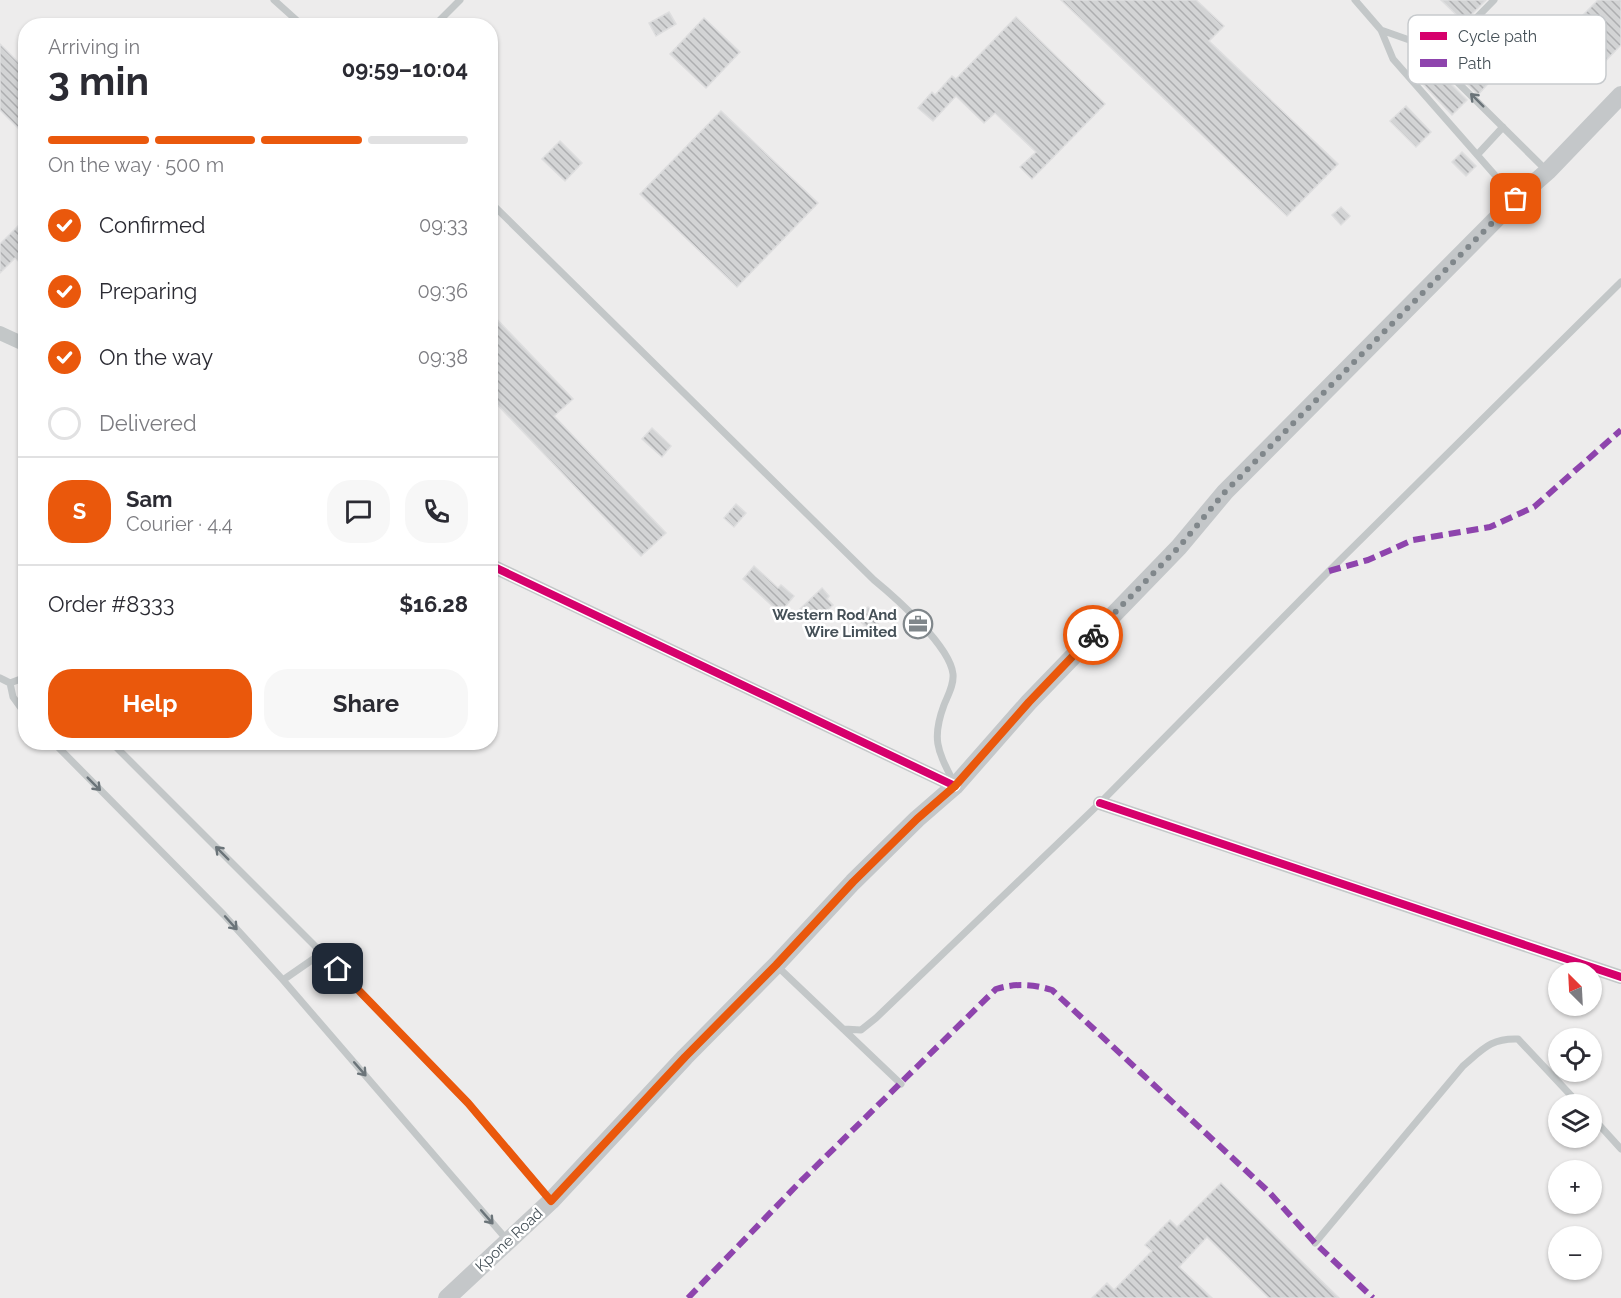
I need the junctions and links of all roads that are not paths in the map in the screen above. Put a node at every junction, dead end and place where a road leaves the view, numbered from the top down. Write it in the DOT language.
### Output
graph roads {
  1 [pos="274,0"];
  2 [pos="460,0"];
  3 [pos="1355,0"];
  4 [pos="1494,0"];
  5 [pos="1479,15"];
  6 [pos="294,18"];
  7 [pos="442,18"];
  8 [pos="1381,30"];
  9 [pos="1408,40"];
  10 [pos="1408,76"];
  11 [pos="1415,84"];
  12 [pos="1459,84"];
  13 [pos="1621,95"];
  14 [pos="1503,127"];
  15 [pos="1478,154"];
  16 [pos="1548,171"];
  17 [pos="1516,199"];
  18 [pos="498,210"];
  19 [pos="1621,282"];
  20 [pos="0,333"];
  21 [pos="18,341"];
  22 [pos="498,569"];
  23 [pos="0,678"];
  24 [pos="18,680"];
  25 [pos="10,683"];
  26 [pos="18,704"];
  27 [pos="60,750"];
  28 [pos="119,750"];
  29 [pos="955,786"];
  30 [pos="1100,803"];
  31 [pos="322,953"];
  32 [pos="776,965"];
  33 [pos="1621,977"];
  34 [pos="283,980"];
  35 [pos="844,1029"];
  36 [pos="901,1084"];
  37 [pos="1570,1094"];
  38 [pos="1602,1128"];
  39 [pos="1621,1149"];
  40 [pos="551,1201"];
  41 [pos="508,1241"];
  42 [pos="1315,1243"];
  43 [pos="447,1298"];
  1 -- 6 [label="lane"];
  2 -- 7 [label="lane"];
  3 -- 8 [label="lane"];
  4 -- 5 [label="lane"];
  8 -- 9 [label="lane"];
  8 -- 10 [label="lane"];
  11 -- 15 [label="lane"];
  14 -- 12 [label="lane, one-way"];
  13 -- 16 [label="main road, Kpone Road"];
  14 -- 15 [label="lane"];
  14 -- 16 [label="lane"];
  15 -- 17 [label="lane"];
  16 -- 17 [label="main road, Kpone Road"];
  17 -- 29 [label="main road, Kpone Road"];
  18 -- 29 [label="lane"];
  19 -- 30 [label="lane"];
  20 -- 21 [label="street"];
  22 -- 29 [label="street"];
  23 -- 25 [label="lane"];
  24 -- 25 [label="lane"];
  25 -- 26 [label="lane"];
  27 -- 34 [label="lane, one-way"];
  31 -- 28 [label="lane, one-way"];
  29 -- 32 [label="main road, Kpone Road"];
  30 -- 33 [label="street"];
  30 -- 35 [label="lane"];
  31 -- 34 [label="lane"];
  31 -- 40 [label="lane"];
  32 -- 35 [label="lane"];
  32 -- 40 [label="main road, Kpone Road"];
  34 -- 41 [label="lane, one-way"];
  35 -- 36 [label="lane"];
  37 -- 42 [label="lane"];
  38 -- 39 [label="lane"];
  40 -- 41 [label="main road, Kpone Road"];
  41 -- 43 [label="main road, Kpone Road"];
}
